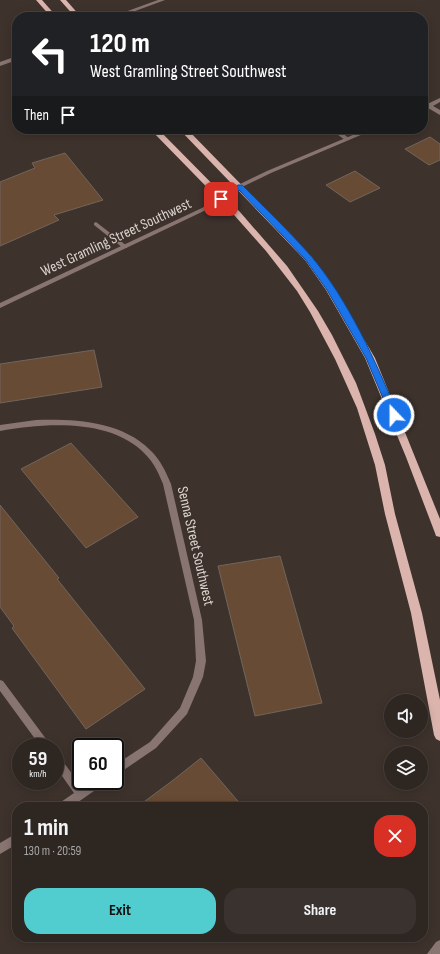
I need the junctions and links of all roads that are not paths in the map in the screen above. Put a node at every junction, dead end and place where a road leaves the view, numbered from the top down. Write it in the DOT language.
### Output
graph roads {
  1 [pos="39,0"];
  2 [pos="63,0"];
  3 [pos="163,0"];
  4 [pos="50,12"];
  5 [pos="74,12"];
  6 [pos="128,12"];
  7 [pos="12,60"];
  8 [pos="0,64"];
  9 [pos="440,100"];
  10 [pos="428,106"];
  11 [pos="428,108"];
  12 [pos="440,113"];
  13 [pos="159,134"];
  14 [pos="188,134"];
  15 [pos="340,134"];
  16 [pos="360,134"];
  17 [pos="347,139"];
  18 [pos="240,186"];
  19 [pos="221,199"];
  20 [pos="96,224"];
  21 [pos="125,247"];
  22 [pos="0,306"];
  23 [pos="0,428"];
  24 [pos="440,533"];
  25 [pos="0,684"];
  26 [pos="440,735"];
  27 [pos="40,738"];
  28 [pos="124,765"];
  29 [pos="64,770"];
  30 [pos="87,790"];
  31 [pos="81,794"];
  32 [pos="69,802"];
  33 [pos="12,841"];
  34 [pos="0,849"];
  35 [pos="440,946"];
  36 [pos="433,954"];
  1 -- 4 [label="main road"];
  2 -- 5 [label="main road"];
  3 -- 6 [label="street"];
  7 -- 8 [label="street"];
  9 -- 10 [label="street"];
  11 -- 12 [label="street"];
  13 -- 19 [label="main road"];
  14 -- 18 [label="main road"];
  15 -- 17 [label="street"];
  16 -- 17 [label="street, West Gramling Street Southwest"];
  17 -- 18 [label="street, West Gramling Street Southwest"];
  18 -- 19 [label="street, West Gramling Street Southwest"];
  18 -- 24 [label="main road"];
  19 -- 21 [label="street, West Gramling Street Southwest"];
  19 -- 26 [label="main road"];
  20 -- 21 [label="street"];
  21 -- 22 [label="street, West Gramling Street Southwest"];
  23 -- 28 [label="street, Senna Street Southwest"];
  25 -- 27 [label="street"];
  29 -- 31 [label="street"];
  30 -- 31 [label="street"];
  31 -- 32 [label="street"];
  33 -- 34 [label="street"];
  35 -- 36 [label="street"];
}
